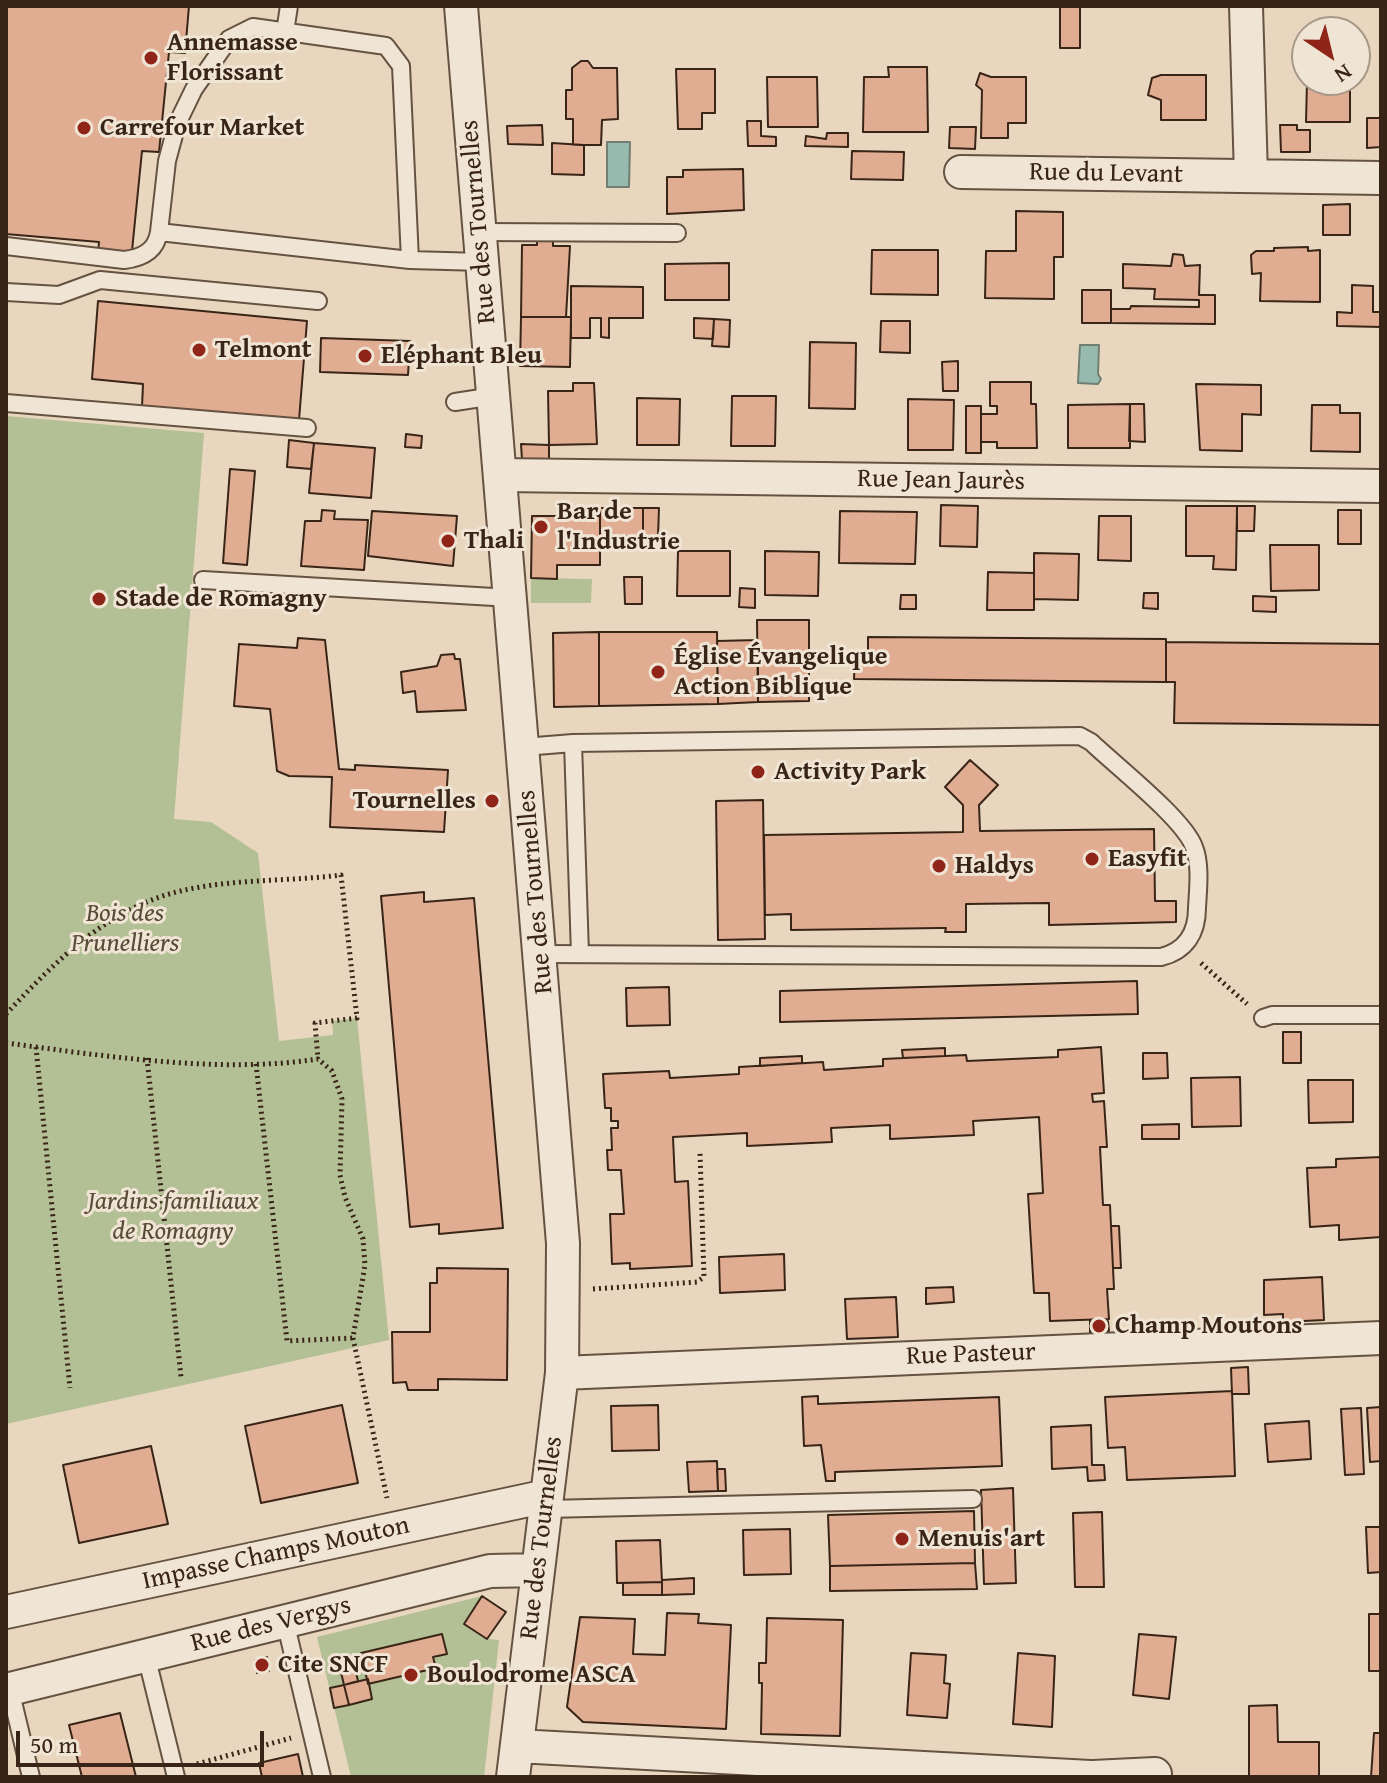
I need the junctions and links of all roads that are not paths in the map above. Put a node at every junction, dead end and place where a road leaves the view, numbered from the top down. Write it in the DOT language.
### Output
graph roads {
  1 [pos="289,6"];
  2 [pos="461,6"];
  3 [pos="1246,6"];
  4 [pos="285,32"];
  5 [pos="961,172"];
  6 [pos="1251,176"];
  7 [pos="1381,178"];
  8 [pos="159,232"];
  9 [pos="677,233"];
  10 [pos="6,246"];
  11 [pos="481,247"];
  12 [pos="410,260"];
  13 [pos="6,292"];
  14 [pos="318,301"];
  15 [pos="494,396"];
  16 [pos="455,402"];
  17 [pos="6,403"];
  18 [pos="307,428"];
  19 [pos="501,475"];
  20 [pos="1381,486"];
  21 [pos="203,580"];
  22 [pos="511,598"];
  23 [pos="573,743"];
  24 [pos="524,747"];
  25 [pos="542,954"];
  26 [pos="580,954"];
  27 [pos="1381,1015"];
  28 [pos="1263,1018"];
  29 [pos="1381,1338"];
  30 [pos="562,1373"];
  31 [pos="973,1499"];
  32 [pos="546,1502"];
  33 [pos="538,1570"];
  34 [pos="6,1612"];
  35 [pos="285,1621"];
  36 [pos="146,1655"];
  37 [pos="8,1690"];
  38 [pos="515,1762"];
  39 [pos="175,1774"];
  40 [pos="1155,1774"];
  41 [pos="31,1777"];
  42 [pos="322,1777"];
  43 [pos="1091,1777"];
  1 -- 4 [label="lane"];
  2 -- 11 [label="street, Rue des Tournelles"];
  3 -- 6 [label="street"];
  4 -- 8 [label="lane"];
  4 -- 12 [label="lane"];
  5 -- 6 [label="street, Rue du Levant"];
  6 -- 7 [label="street, Rue du Levant"];
  8 -- 10 [label="lane"];
  8 -- 12 [label="lane"];
  9 -- 11 [label="lane"];
  11 -- 12 [label="lane"];
  11 -- 15 [label="street, Rue des Tournelles"];
  13 -- 14 [label="lane"];
  15 -- 16 [label="lane"];
  15 -- 19 [label="street, Rue des Tournelles"];
  17 -- 18 [label="lane"];
  19 -- 20 [label="street, Rue Jean Jaurès"];
  19 -- 22 [label="street, Rue des Tournelles"];
  21 -- 22 [label="lane"];
  22 -- 24 [label="street, Rue des Tournelles"];
  23 -- 24 [label="lane"];
  23 -- 26 [label="lane"];
  23 -- 26 [label="lane"];
  24 -- 25 [label="street, Rue des Tournelles"];
  25 -- 26 [label="lane"];
  25 -- 30 [label="street, Rue des Tournelles"];
  27 -- 28 [label="lane"];
  29 -- 30 [label="street, Rue Pasteur"];
  30 -- 32 [label="street, Rue des Tournelles"];
  31 -- 32 [label="lane"];
  32 -- 33 [label="street, Rue des Tournelles"];
  32 -- 34 [label="street, Impasse Champs Mouton"];
  33 -- 35 [label="street, Rue des Vergys"];
  33 -- 38 [label="street, Rue des Tournelles"];
  35 -- 36 [label="street, Rue des Vergys"];
  35 -- 42 [label="lane"];
  36 -- 37 [label="street, Rue des Vergys"];
  36 -- 39 [label="lane"];
  37 -- 41 [label="lane"];
  38 -- 43 [label="street"];
  40 -- 43 [label="street"];
}
